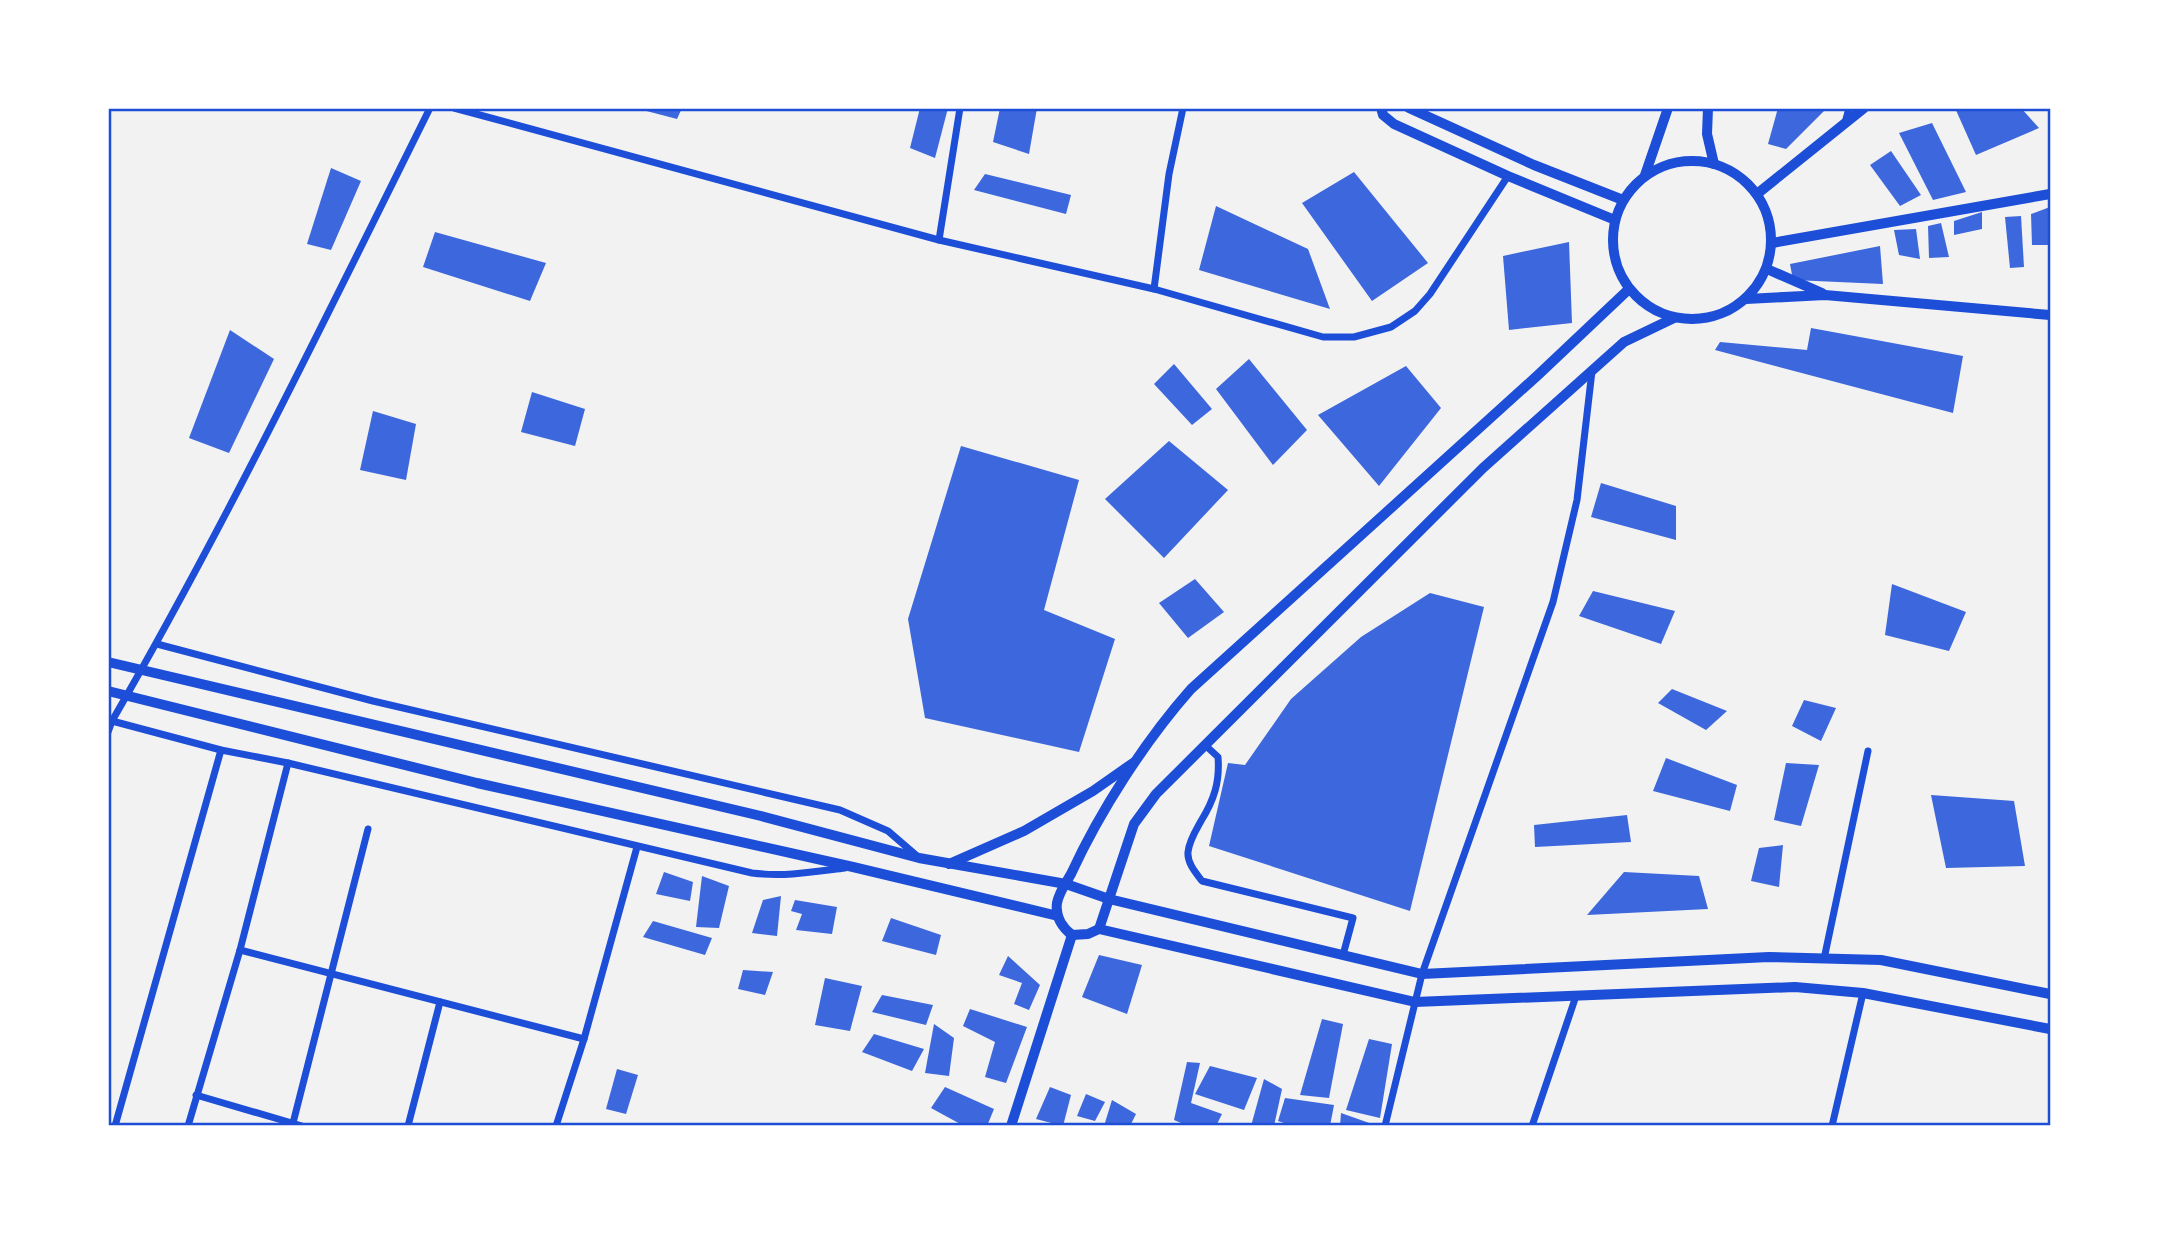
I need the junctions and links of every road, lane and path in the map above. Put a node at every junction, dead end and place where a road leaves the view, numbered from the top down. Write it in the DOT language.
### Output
graph roads {
  1 [pos="430,108"];
  2 [pos="454,108"];
  3 [pos="960,108"];
  4 [pos="1183,108"];
  5 [pos="1381,108"];
  6 [pos="1409,108"];
  7 [pos="1668,108"];
  8 [pos="1709,108"];
  9 [pos="1849,108"];
  10 [pos="1864,108"];
  11 [pos="1844,123"];
  12 [pos="1714,164"];
  13 [pos="1645,175"];
  14 [pos="1508,176"];
  15 [pos="1757,194"];
  16 [pos="2050,194"];
  17 [pos="1623,200"];
  18 [pos="1615,220"];
  19 [pos="939,240"];
  20 [pos="1772,243"];
  21 [pos="1767,269"];
  22 [pos="1154,289"];
  23 [pos="1629,289"];
  24 [pos="1825,295"];
  25 [pos="1746,299"];
  26 [pos="2050,314"];
  27 [pos="1674,318"];
  28 [pos="1592,370"];
  29 [pos="157,644"];
  30 [pos="108,662"];
  31 [pos="108,691"];
  32 [pos="111,721"];
  33 [pos="108,732"];
  34 [pos="1205,745"];
  35 [pos="221,750"];
  36 [pos="1868,751"];
  37 [pos="1139,759"];
  38 [pos="288,763"];
  39 [pos="368,830"];
  40 [pos="637,847"];
  41 [pos="919,858"];
  42 [pos="949,864"];
  43 [pos="853,867"];
  44 [pos="1066,884"];
  45 [pos="1109,899"];
  46 [pos="1058,916"];
  47 [pos="1099,929"];
  48 [pos="1072,935"];
  49 [pos="240,950"];
  50 [pos="1343,955"];
  51 [pos="1824,958"];
  52 [pos="1422,974"];
  53 [pos="330,975"];
  54 [pos="1863,993"];
  55 [pos="2050,994"];
  56 [pos="1576,996"];
  57 [pos="440,1002"];
  58 [pos="1415,1002"];
  59 [pos="2050,1028"];
  60 [pos="584,1039"];
  61 [pos="196,1095"];
  62 [pos="293,1123"];
  63 [pos="115,1125"];
  64 [pos="188,1125"];
  65 [pos="302,1125"];
  66 [pos="408,1125"];
  67 [pos="556,1125"];
  68 [pos="1011,1125"];
  69 [pos="1385,1125"];
  70 [pos="1532,1125"];
  71 [pos="1832,1125"];
  1 -- 29 [label="street"];
  2 -- 19 [label="street"];
  3 -- 19 [label="street"];
  4 -- 22 [label="street"];
  5 -- 14 [label="street"];
  6 -- 17 [label="street"];
  7 -- 13 [label="main road"];
  8 -- 12 [label="main road"];
  9 -- 11 [label="street"];
  10 -- 11 [label="street"];
  11 -- 15 [label="street"];
  12 -- 13 [label="main road"];
  12 -- 15 [label="main road"];
  13 -- 17 [label="main road"];
  14 -- 18 [label="street"];
  14 -- 22 [label="street"];
  15 -- 20 [label="main road"];
  16 -- 20 [label="street"];
  17 -- 18 [label="main road"];
  18 -- 23 [label="main road"];
  19 -- 22 [label="street"];
  20 -- 21 [label="main road"];
  21 -- 24 [label="street"];
  21 -- 25 [label="main road"];
  23 -- 27 [label="main road"];
  23 -- 37 [label="main road"];
  24 -- 25 [label="street"];
  24 -- 26 [label="street"];
  25 -- 27 [label="main road"];
  27 -- 28 [label="main road"];
  28 -- 34 [label="main road"];
  28 -- 52 [label="street"];
  29 -- 32 [label="street"];
  29 -- 41 [label="street"];
  30 -- 41 [label="street"];
  31 -- 43 [label="street"];
  32 -- 33 [label="street"];
  32 -- 35 [label="street"];
  34 -- 45 [label="main road"];
  34 -- 50 [label="street"];
  35 -- 38 [label="street"];
  35 -- 63 [label="street"];
  36 -- 51 [label="street"];
  37 -- 42 [label="main road"];
  37 -- 44 [label="main road"];
  38 -- 40 [label="street"];
  38 -- 49 [label="street"];
  39 -- 53 [label="street"];
  40 -- 43 [label="street"];
  40 -- 60 [label="street"];
  41 -- 42 [label="street"];
  42 -- 44 [label="street"];
  43 -- 46 [label="street"];
  44 -- 45 [label="main road"];
  44 -- 46 [label="main road"];
  45 -- 47 [label="main road"];
  45 -- 50 [label="main road"];
  46 -- 48 [label="main road"];
  47 -- 48 [label="main road"];
  47 -- 58 [label="main road"];
  48 -- 68 [label="street"];
  49 -- 53 [label="street"];
  49 -- 61 [label="street"];
  50 -- 52 [label="main road"];
  51 -- 52 [label="main road"];
  51 -- 55 [label="main road"];
  52 -- 58 [label="street"];
  53 -- 57 [label="street"];
  53 -- 62 [label="street"];
  54 -- 56 [label="main road"];
  54 -- 59 [label="main road"];
  54 -- 71 [label="street"];
  56 -- 58 [label="main road"];
  56 -- 70 [label="street"];
  57 -- 60 [label="street"];
  57 -- 66 [label="street"];
  58 -- 69 [label="street"];
  60 -- 67 [label="street"];
  61 -- 62 [label="street"];
  61 -- 64 [label="street"];
  62 -- 65 [label="street"];
}
